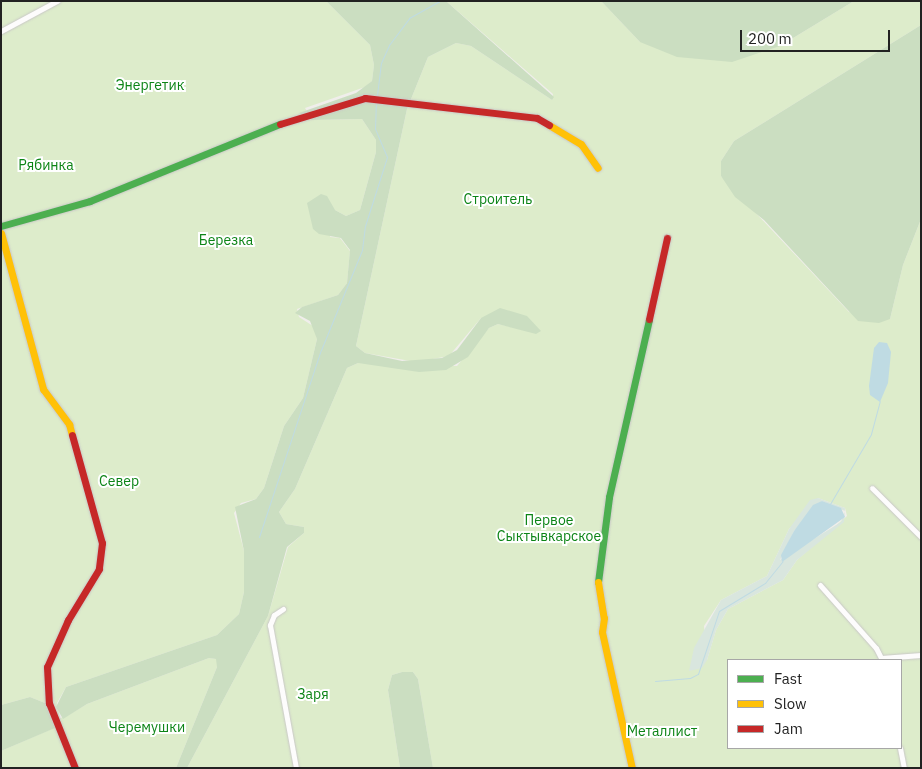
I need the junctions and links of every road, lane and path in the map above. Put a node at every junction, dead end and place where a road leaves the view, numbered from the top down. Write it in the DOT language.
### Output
graph roads {
  1 [pos="57,1"];
  2 [pos="1,31"];
  3 [pos="598,168"];
  4 [pos="1,226"];
  5 [pos="1,233"];
  6 [pos="667,238"];
  7 [pos="872,488"];
  8 [pos="921,537"];
  9 [pos="820,585"];
  10 [pos="283,609"];
  11 [pos="921,655"];
  12 [pos="881,659"];
  13 [pos="900,749"];
  14 [pos="75,768"];
  15 [pos="296,768"];
  16 [pos="632,768"];
  17 [pos="904,768"];
  1 -- 2 [label="street"];
  3 -- 4 [label="street"];
  5 -- 14 [label="street"];
  6 -- 16 [label="street"];
  7 -- 8 [label="street"];
  9 -- 12 [label="street"];
  10 -- 15 [label="street"];
  11 -- 12 [label="street"];
  13 -- 17 [label="street"];
}
